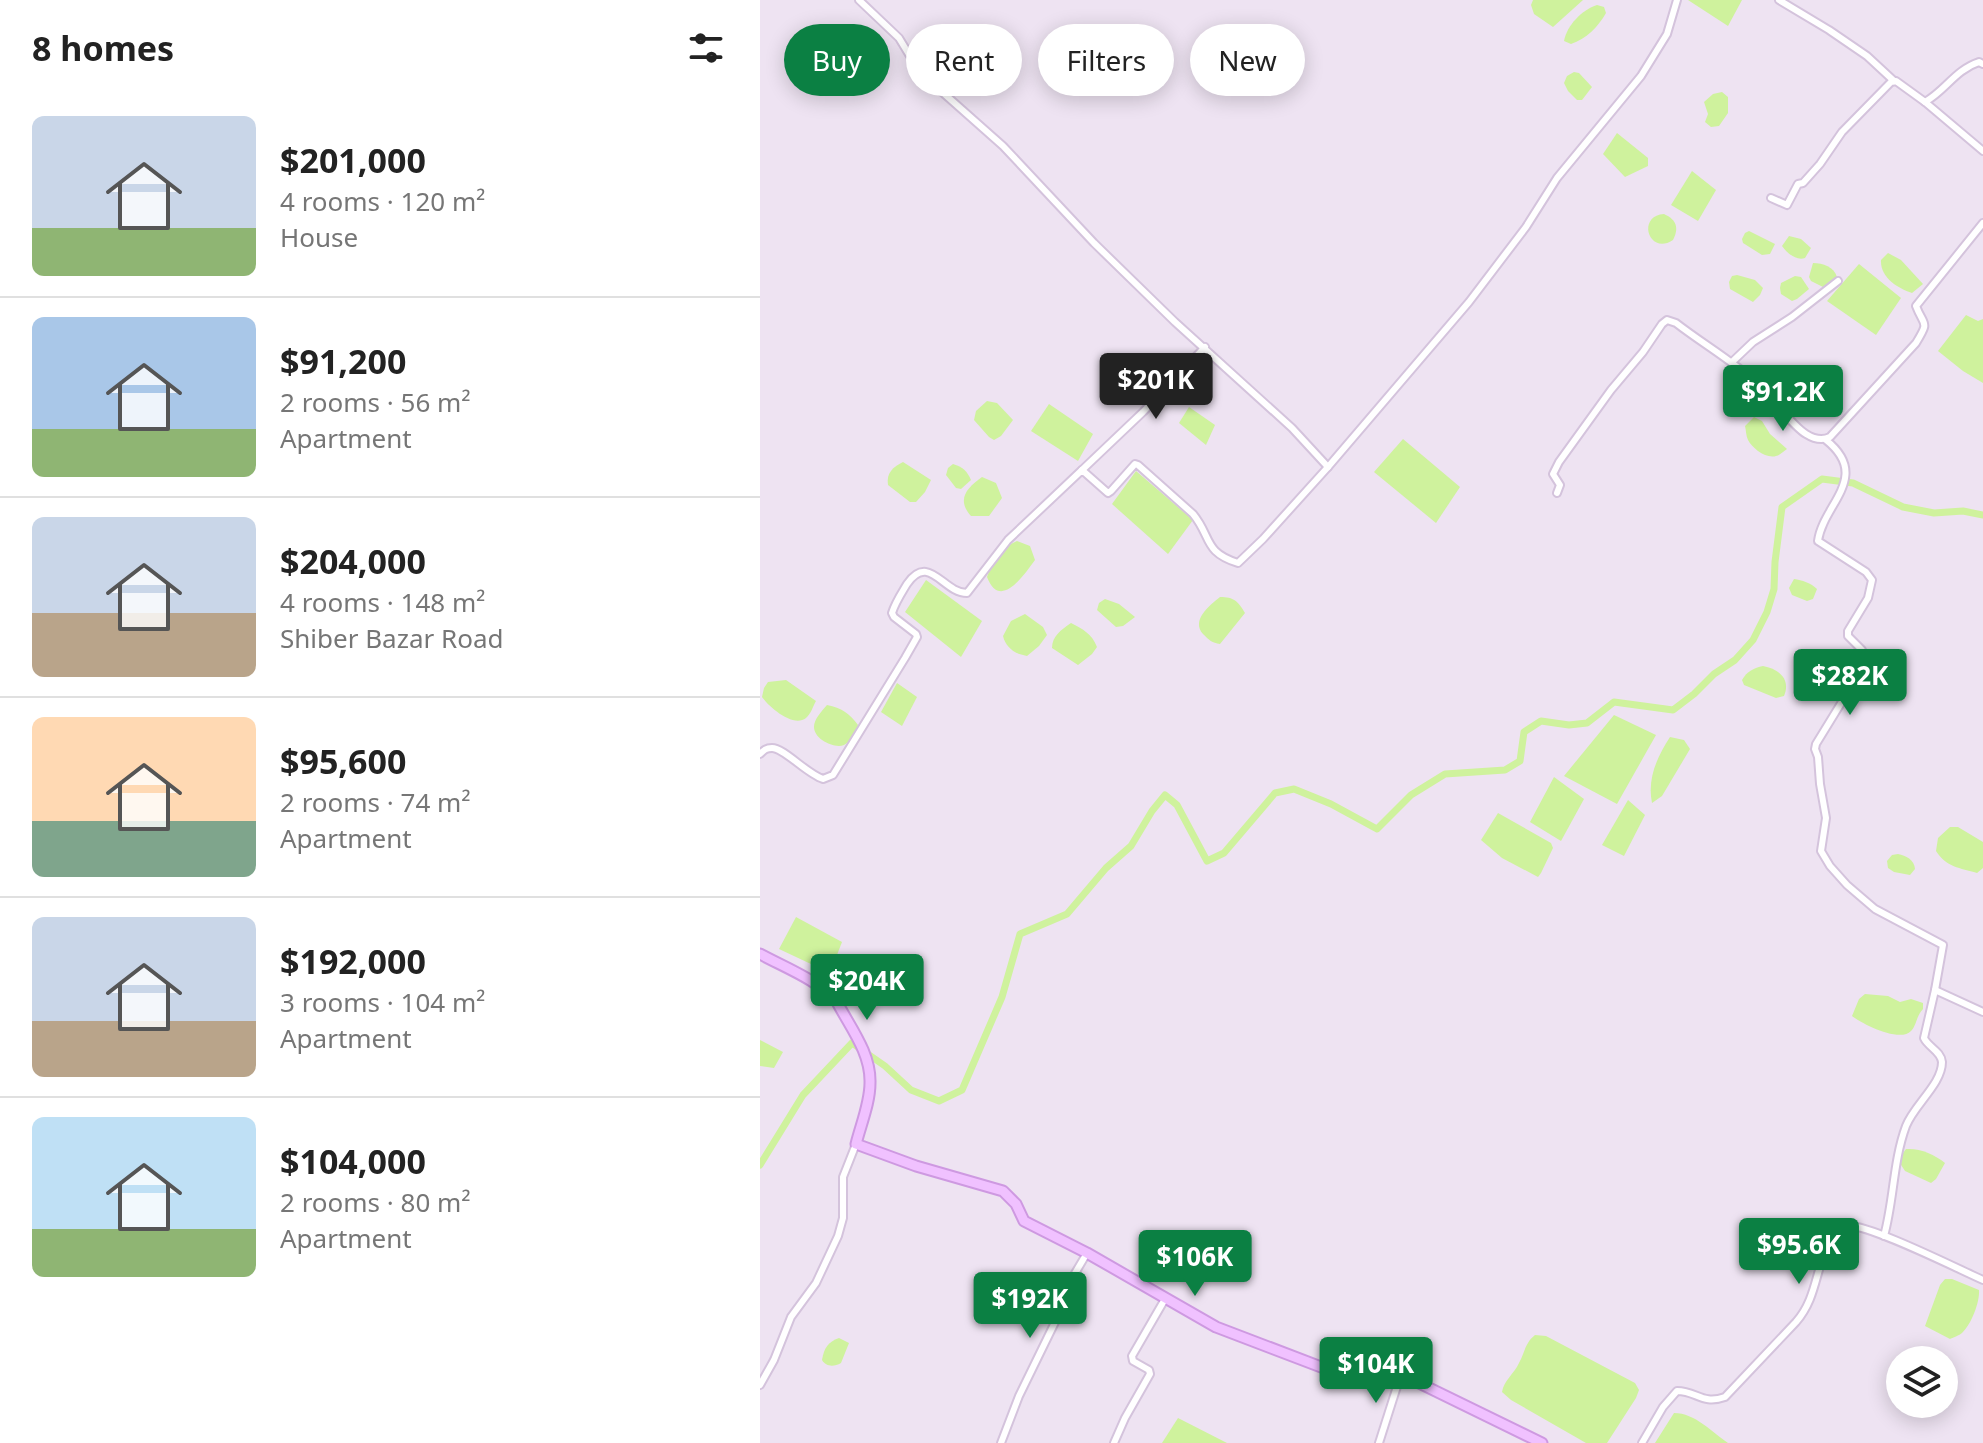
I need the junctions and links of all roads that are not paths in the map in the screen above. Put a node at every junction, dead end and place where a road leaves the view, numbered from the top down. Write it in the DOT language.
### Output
graph roads {
  1 [pos="859,0"];
  2 [pos="1677,0"];
  3 [pos="1779,0"];
  4 [pos="1983,64"];
  5 [pos="1894,81"];
  6 [pos="1925,102"];
  7 [pos="1983,151"];
  8 [pos="1771,198"];
  9 [pos="1983,223"];
  10 [pos="1838,281"];
  11 [pos="1205,347"];
  12 [pos="1732,362"];
  13 [pos="1826,440"];
  14 [pos="1328,467"];
  15 [pos="1082,470"];
  16 [pos="1557,493"];
  17 [pos="760,754"];
  18 [pos="760,954"];
  19 [pos="1935,990"];
  20 [pos="1983,1012"];
  21 [pos="856,1144"];
  22 [pos="1884,1236"];
  23 [pos="1087,1253"];
  24 [pos="1983,1280"];
  25 [pos="1165,1299"];
  26 [pos="1400,1377"];
  27 [pos="760,1385"];
  28 [pos="1001,1443"];
  29 [pos="1114,1443"];
  30 [pos="1379,1443"];
  31 [pos="1542,1443"];
  32 [pos="1642,1443"];
  1 -- 11 [label="street"];
  2 -- 14 [label="street"];
  3 -- 5 [label="street"];
  4 -- 6 [label="street"];
  5 -- 6 [label="street"];
  5 -- 8 [label="street"];
  6 -- 7 [label="street"];
  9 -- 13 [label="street"];
  10 -- 12 [label="street"];
  11 -- 14 [label="street"];
  11 -- 15 [label="street"];
  12 -- 13 [label="street"];
  12 -- 16 [label="street"];
  13 -- 19 [label="street"];
  14 -- 15 [label="street"];
  15 -- 17 [label="street"];
  18 -- 21 [label="street"];
  19 -- 20 [label="street"];
  19 -- 22 [label="street"];
  21 -- 23 [label="street"];
  21 -- 27 [label="street"];
  22 -- 24 [label="street"];
  22 -- 32 [label="street"];
  23 -- 25 [label="street"];
  23 -- 28 [label="street"];
  25 -- 26 [label="street"];
  25 -- 29 [label="street"];
  26 -- 30 [label="street"];
  26 -- 31 [label="street"];
}
